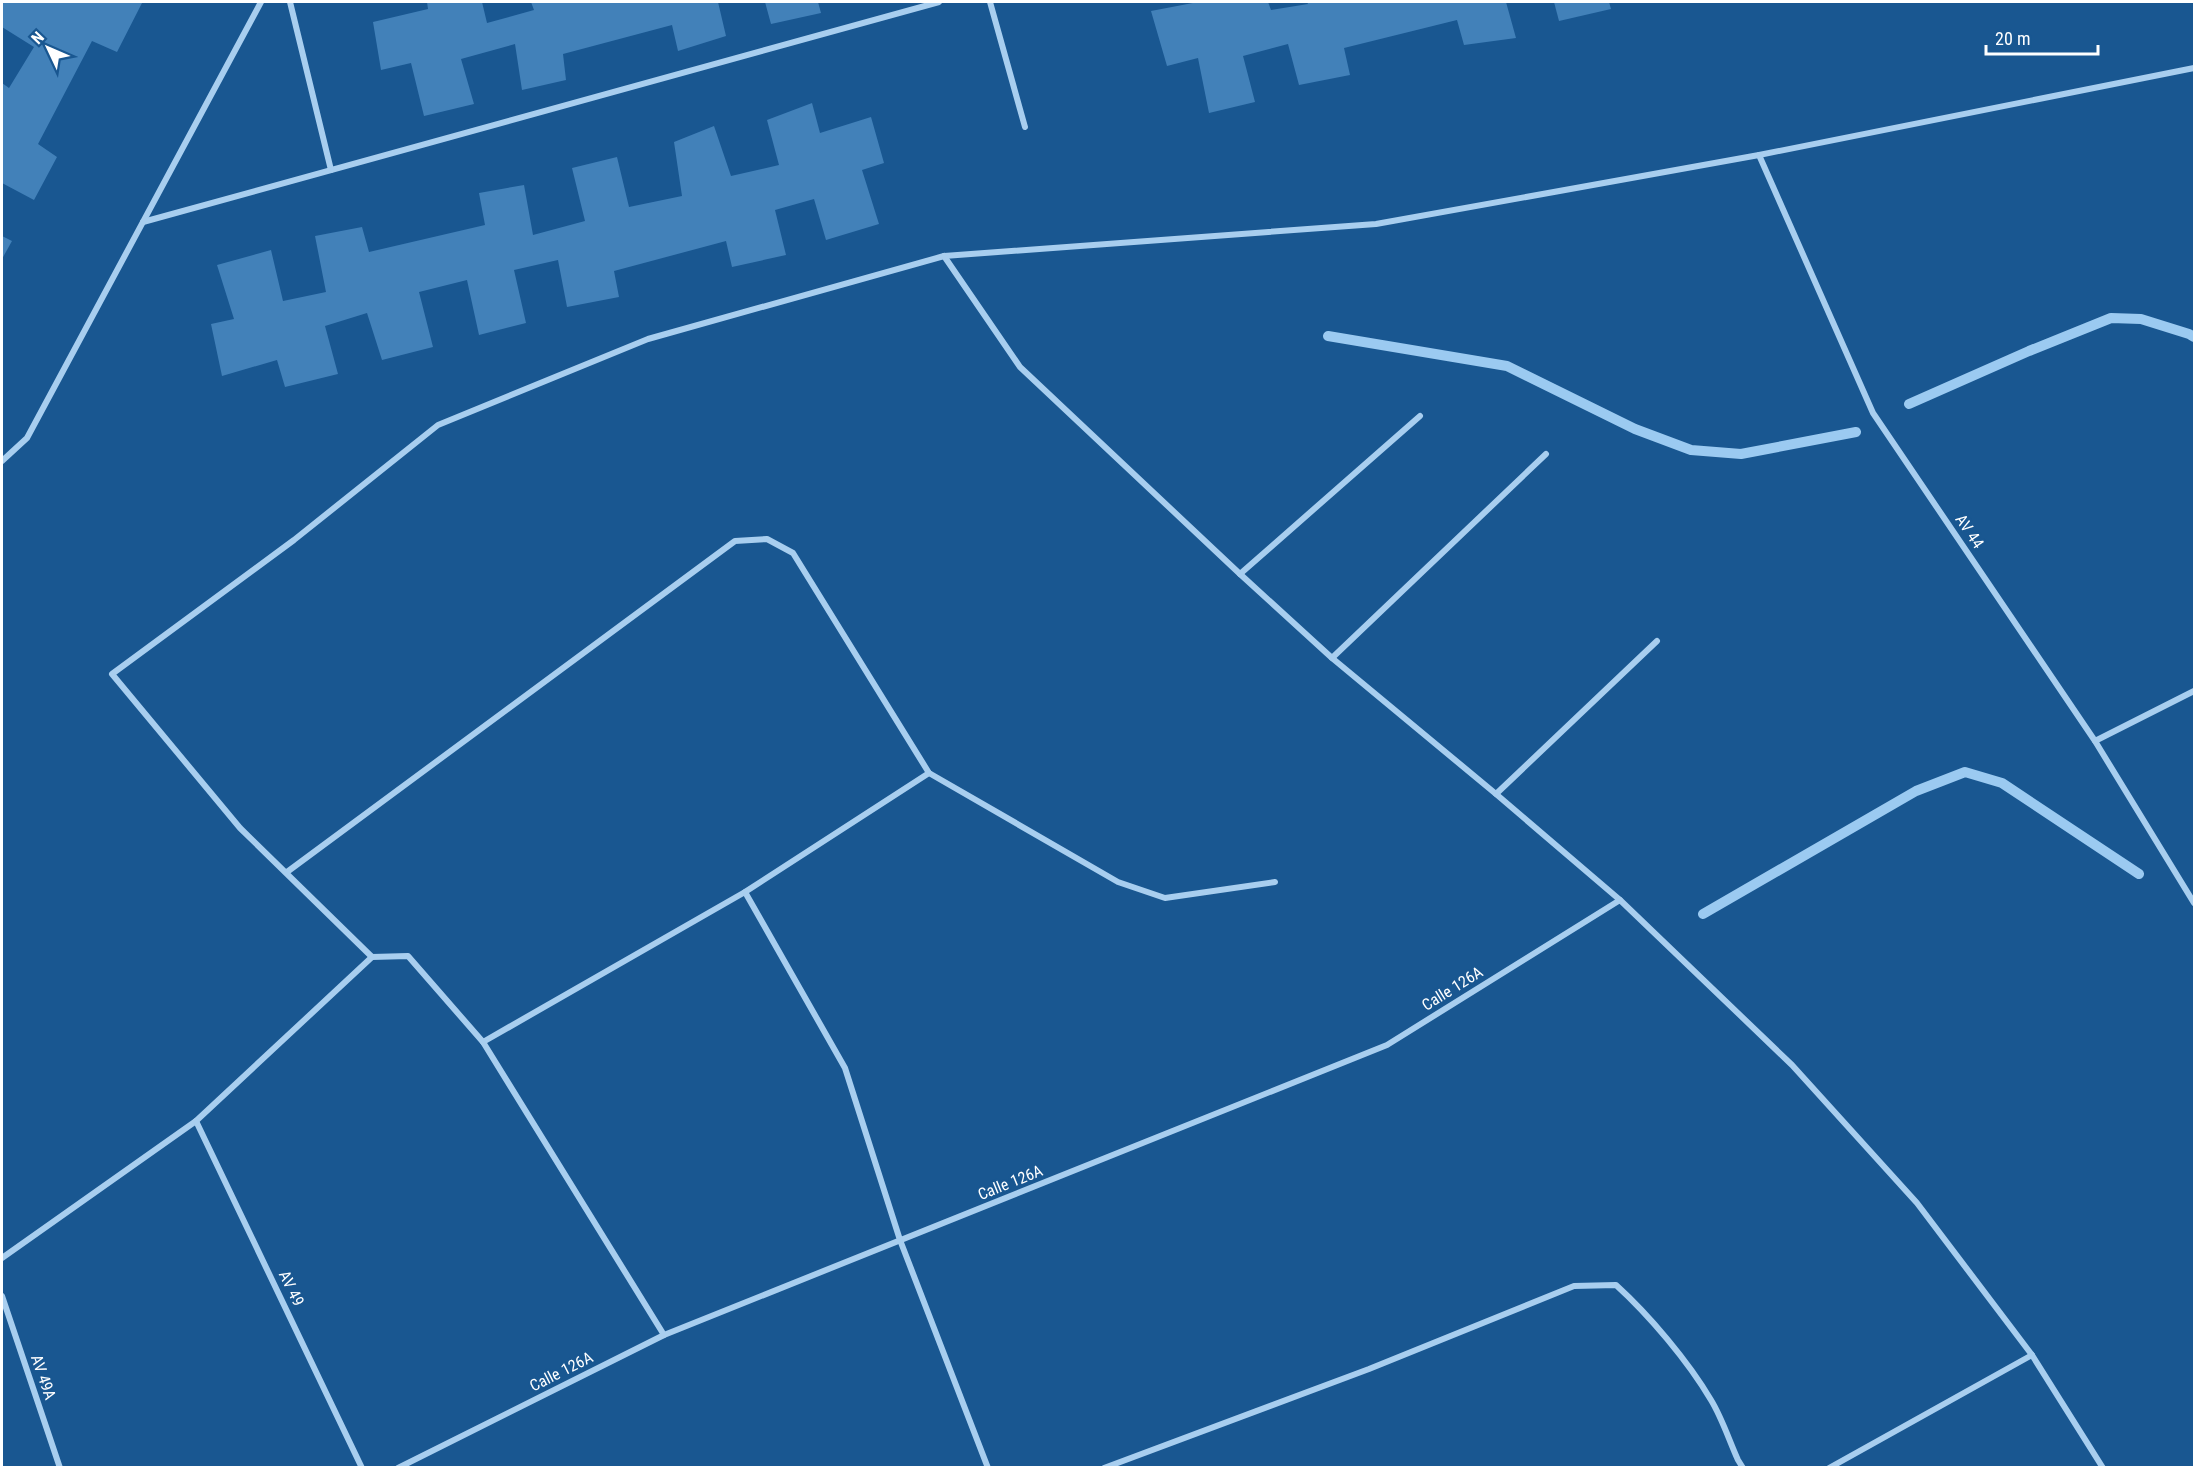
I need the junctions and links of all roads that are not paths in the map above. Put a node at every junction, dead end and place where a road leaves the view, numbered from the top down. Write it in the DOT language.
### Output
graph roads {
  1 [pos="261,2"];
  2 [pos="290,2"];
  3 [pos="939,2"];
  4 [pos="990,2"];
  5 [pos="2194,68"];
  6 [pos="1025,127"];
  7 [pos="1758,155"];
  8 [pos="331,170"];
  9 [pos="143,222"];
  10 [pos="944,256"];
  11 [pos="1420,416"];
  12 [pos="1546,454"];
  13 [pos="2,461"];
  14 [pos="1240,574"];
  15 [pos="1658,641"];
  16 [pos="1332,658"];
  17 [pos="2194,691"];
  18 [pos="2095,741"];
  19 [pos="929,773"];
  20 [pos="1496,794"];
  21 [pos="287,873"];
  22 [pos="1275,882"];
  23 [pos="745,892"];
  24 [pos="1620,900"];
  25 [pos="2194,903"];
  26 [pos="372,957"];
  27 [pos="483,1042"];
  28 [pos="196,1120"];
  29 [pos="900,1240"];
  30 [pos="2,1258"];
  31 [pos="2,1296"];
  32 [pos="664,1335"];
  33 [pos="2032,1355"];
  34 [pos="60,1467"];
  35 [pos="362,1467"];
  36 [pos="398,1467"];
  37 [pos="988,1467"];
  38 [pos="1104,1467"];
  39 [pos="1743,1467"];
  40 [pos="1829,1467"];
  41 [pos="2103,1467"];
  1 -- 9 [label="street"];
  2 -- 8 [label="street"];
  3 -- 8 [label="street"];
  4 -- 6 [label="street"];
  5 -- 7 [label="street"];
  7 -- 10 [label="street"];
  7 -- 18 [label="street, AV 44"];
  8 -- 9 [label="street"];
  9 -- 13 [label="street"];
  10 -- 14 [label="street"];
  10 -- 21 [label="street"];
  11 -- 14 [label="street"];
  12 -- 16 [label="street"];
  14 -- 16 [label="street"];
  15 -- 20 [label="street"];
  16 -- 20 [label="street"];
  17 -- 18 [label="street"];
  18 -- 25 [label="street, AV 44"];
  19 -- 21 [label="street"];
  19 -- 22 [label="street"];
  19 -- 23 [label="street"];
  20 -- 24 [label="street"];
  21 -- 26 [label="street"];
  23 -- 27 [label="street"];
  23 -- 29 [label="street"];
  24 -- 29 [label="street, Calle 126A"];
  24 -- 33 [label="street"];
  26 -- 27 [label="street"];
  26 -- 28 [label="street"];
  27 -- 32 [label="street"];
  28 -- 30 [label="street"];
  28 -- 35 [label="street, AV 49"];
  29 -- 32 [label="street, Calle 126A"];
  29 -- 37 [label="street"];
  31 -- 34 [label="street, AV 49A"];
  32 -- 36 [label="street, Calle 126A"];
  33 -- 40 [label="street"];
  33 -- 41 [label="street"];
  38 -- 39 [label="street"];
}
